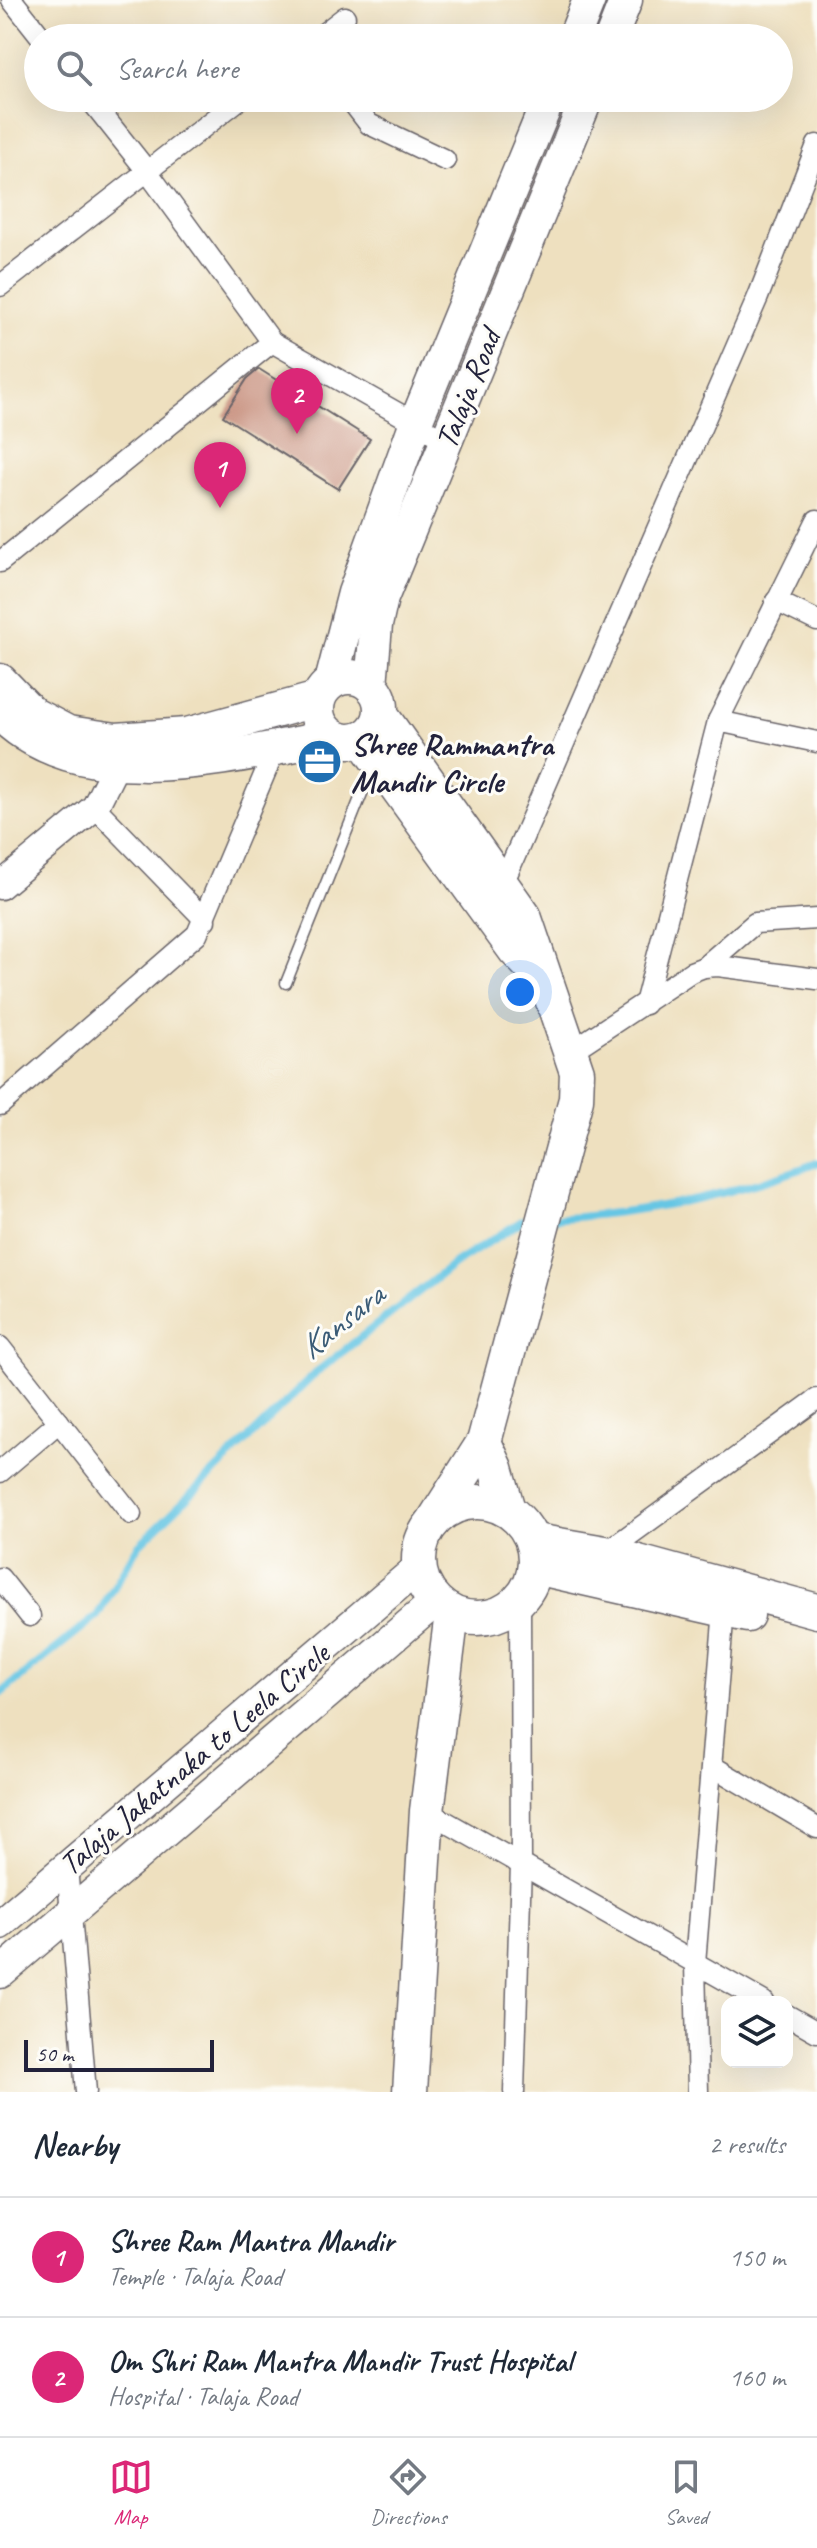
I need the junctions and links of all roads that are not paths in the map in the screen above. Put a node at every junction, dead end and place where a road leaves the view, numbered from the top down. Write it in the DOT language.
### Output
graph roads {
  1 [pos="589,0"];
  2 [pos="626,0"];
  3 [pos="11,4"];
  4 [pos="345,17"];
  5 [pos="29,24"];
  6 [pos="336,24"];
  7 [pos="580,24"];
  8 [pos="617,24"];
  9 [pos="100,112"];
  10 [pos="223,112"];
  11 [pos="360,112"];
  12 [pos="543,112"];
  13 [pos="581,112"];
  14 [pos="817,145"];
  15 [pos="445,160"];
  16 [pos="147,171"];
  17 [pos="0,286"];
  18 [pos="272,342"];
  19 [pos="416,424"];
  20 [pos="447,441"];
  21 [pos="817,520"];
  22 [pos="0,562"];
  23 [pos="776,601"];
  24 [pos="817,621"];
  25 [pos="0,681"];
  26 [pos="324,691"];
  27 [pos="0,713"];
  28 [pos="718,721"];
  29 [pos="365,727"];
  30 [pos="817,742"];
  31 [pos="276,747"];
  32 [pos="118,752"];
  33 [pos="95,807"];
  34 [pos="0,886"];
  35 [pos="502,886"];
  36 [pos="817,919"];
  37 [pos="205,920"];
  38 [pos="704,967"];
  39 [pos="817,979"];
  40 [pos="546,982"];
  41 [pos="286,983"];
  42 [pos="645,1004"];
  43 [pos="570,1052"];
  44 [pos="2,1099"];
  45 [pos="0,1347"];
  46 [pos="817,1399"];
  47 [pos="59,1422"];
  48 [pos="485,1437"];
  49 [pos="0,1472"];
  50 [pos="508,1510"];
  51 [pos="131,1514"];
  52 [pos="435,1519"];
  53 [pos="605,1553"];
  54 [pos="535,1554"];
  55 [pos="418,1568"];
  56 [pos="0,1578"];
  57 [pos="520,1602"];
  58 [pos="444,1607"];
  59 [pos="724,1609"];
  60 [pos="817,1611"];
  61 [pos="30,1616"];
  62 [pos="817,1633"];
  63 [pos="712,1766"];
  64 [pos="427,1811"];
  65 [pos="817,1828"];
  66 [pos="521,1864"];
  67 [pos="67,1867"];
  68 [pos="71,1911"];
  69 [pos="0,1924"];
  70 [pos="695,1963"];
  71 [pos="0,1973"];
  72 [pos="753,1996"];
  73 [pos="793,2018"];
  74 [pos="817,2032"];
  75 [pos="86,2092"];
  76 [pos="410,2092"];
  77 [pos="514,2092"];
  78 [pos="698,2092"];
  1 -- 7 [label="main road"];
  2 -- 8 [label="main road"];
  3 -- 5 [label="street"];
  4 -- 6 [label="street"];
  9 -- 16 [label="street"];
  10 -- 16 [label="street"];
  11 -- 15 [label="street"];
  12 -- 19 [label="main road, Talaja Road"];
  13 -- 20 [label="main road, Talaja Road"];
  14 -- 35 [label="street"];
  16 -- 17 [label="street"];
  16 -- 18 [label="street"];
  18 -- 19 [label="street"];
  18 -- 22 [label="street"];
  19 -- 20 [label="street"];
  19 -- 26 [label="main road, Talaja Road"];
  20 -- 29 [label="main road, Talaja Road"];
  21 -- 23 [label="street"];
  23 -- 24 [label="street"];
  23 -- 28 [label="street"];
  25 -- 32 [label="highway"];
  26 -- 29 [label="highway"];
  26 -- 29 [label="highway"];
  26 -- 32 [label="highway"];
  27 -- 32 [label="highway"];
  28 -- 30 [label="street"];
  28 -- 42 [label="street"];
  29 -- 31 [label="highway"];
  29 -- 35 [label="highway"];
  29 -- 40 [label="highway"];
  29 -- 41 [label="lane"];
  31 -- 32 [label="highway"];
  31 -- 37 [label="street"];
  32 -- 33 [label="street"];
  33 -- 34 [label="street"];
  33 -- 37 [label="street"];
  35 -- 40 [label="highway"];
  36 -- 38 [label="street"];
  37 -- 44 [label="street"];
  38 -- 39 [label="street"];
  38 -- 42 [label="street"];
  40 -- 43 [label="highway"];
  42 -- 43 [label="street"];
  43 -- 48 [label="highway"];
  45 -- 47 [label="street"];
  46 -- 53 [label="street"];
  47 -- 49 [label="street"];
  47 -- 51 [label="street"];
  48 -- 50 [label="highway"];
  48 -- 52 [label="highway"];
  50 -- 52 [label="highway"];
  50 -- 54 [label="highway"];
  52 -- 55 [label="highway"];
  53 -- 54 [label="highway"];
  53 -- 60 [label="highway"];
  54 -- 57 [label="highway"];
  54 -- 59 [label="highway"];
  55 -- 58 [label="highway"];
  55 -- 67 [label="main road, Talaja Jakatnaka to Leela Circle"];
  56 -- 61 [label="street"];
  57 -- 58 [label="highway"];
  57 -- 66 [label="street"];
  58 -- 64 [label="highway"];
  58 -- 68 [label="main road, Talaja Jakatnaka to Leela Circle"];
  59 -- 62 [label="highway"];
  59 -- 63 [label="street"];
  63 -- 65 [label="street"];
  63 -- 70 [label="street"];
  64 -- 66 [label="street"];
  64 -- 76 [label="highway"];
  66 -- 70 [label="street"];
  66 -- 77 [label="street"];
  67 -- 68 [label="street"];
  67 -- 69 [label="main road, Talaja Jakatnaka to Leela Circle"];
  68 -- 71 [label="main road, Talaja Jakatnaka to Leela Circle"];
  68 -- 75 [label="street"];
  70 -- 72 [label="street"];
  70 -- 78 [label="street"];
  73 -- 74 [label="street"];
}
